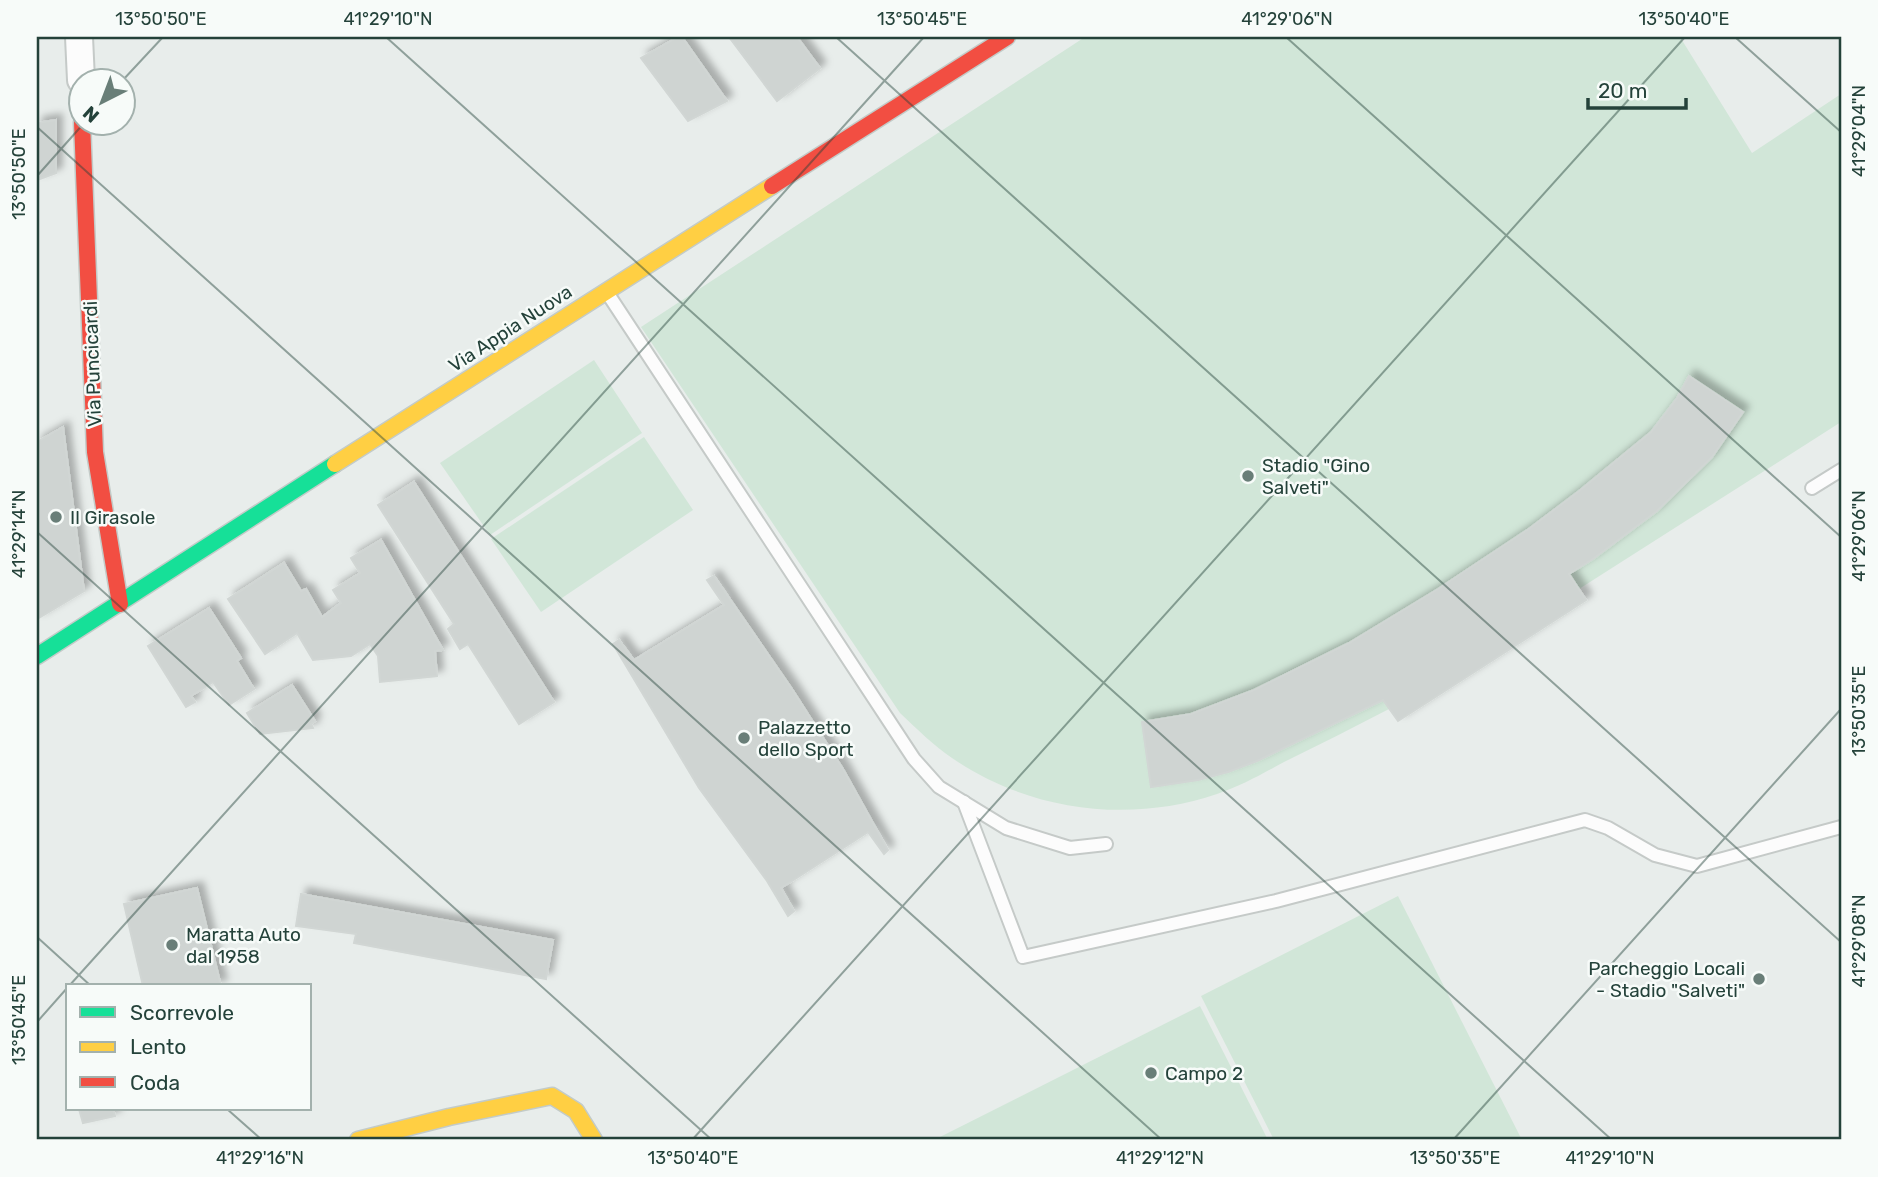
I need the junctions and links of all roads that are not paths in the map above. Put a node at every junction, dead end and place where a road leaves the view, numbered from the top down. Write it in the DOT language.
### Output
graph roads {
  1 [pos="79,37"];
  2 [pos="1007,37"];
  3 [pos="80,66"];
  4 [pos="83,136"];
  5 [pos="606,291"];
  6 [pos="1841,470"];
  7 [pos="1812,488"];
  8 [pos="120,604"];
  9 [pos="37,656"];
  10 [pos="964,802"];
  11 [pos="1841,827"];
  12 [pos="1106,844"];
  13 [pos="358,1140"];
  14 [pos="594,1140"];
  1 -- 3 [label="street"];
  2 -- 5 [label="street, Via Appia Nuova"];
  4 -- 8 [label="street, Via Puncicardi"];
  5 -- 8 [label="street, Via Appia Nuova"];
  5 -- 10 [label="lane"];
  6 -- 7 [label="lane"];
  8 -- 9 [label="street, Via Appia Nuova"];
  10 -- 11 [label="lane"];
  10 -- 12 [label="lane"];
  13 -- 14 [label="street"];
}
